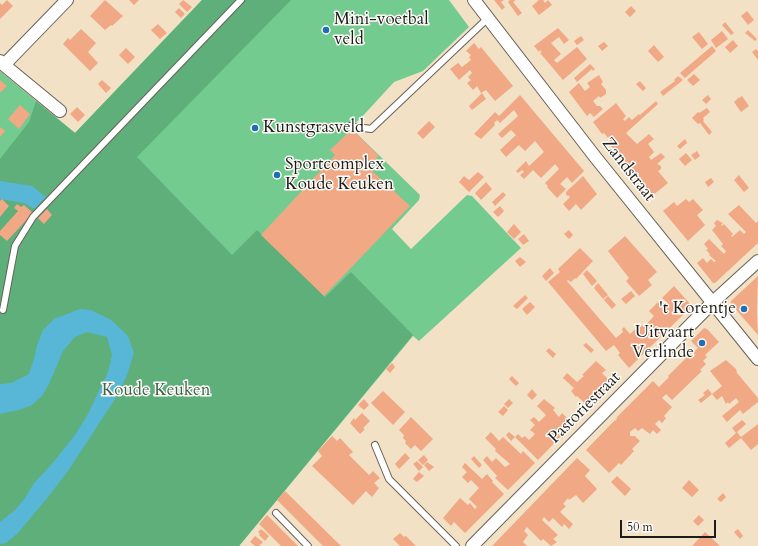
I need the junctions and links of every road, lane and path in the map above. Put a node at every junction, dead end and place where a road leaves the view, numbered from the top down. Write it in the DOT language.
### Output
graph roads {
  1 [pos="67,0"];
  2 [pos="242,0"];
  3 [pos="474,0"];
  4 [pos="488,18"];
  5 [pos="2,63"];
  6 [pos="60,111"];
  7 [pos="350,126"];
  8 [pos="758,261"];
  9 [pos="713,302"];
  10 [pos="3,310"];
  11 [pos="758,359"];
  12 [pos="374,445"];
  13 [pos="276,513"];
  14 [pos="308,546"];
  15 [pos="456,546"];
  16 [pos="472,546"];
  1 -- 5 [label="street"];
  2 -- 10 [label="lane"];
  3 -- 4 [label="street, Zandstraat"];
  4 -- 7 [label="lane"];
  4 -- 9 [label="street, Zandstraat"];
  5 -- 6 [label="street"];
  8 -- 9 [label="street, Pastoriestraat"];
  9 -- 11 [label="street, Zandstraat"];
  9 -- 16 [label="street, Pastoriestraat"];
  12 -- 15 [label="lane"];
  13 -- 14 [label="lane"];
}
